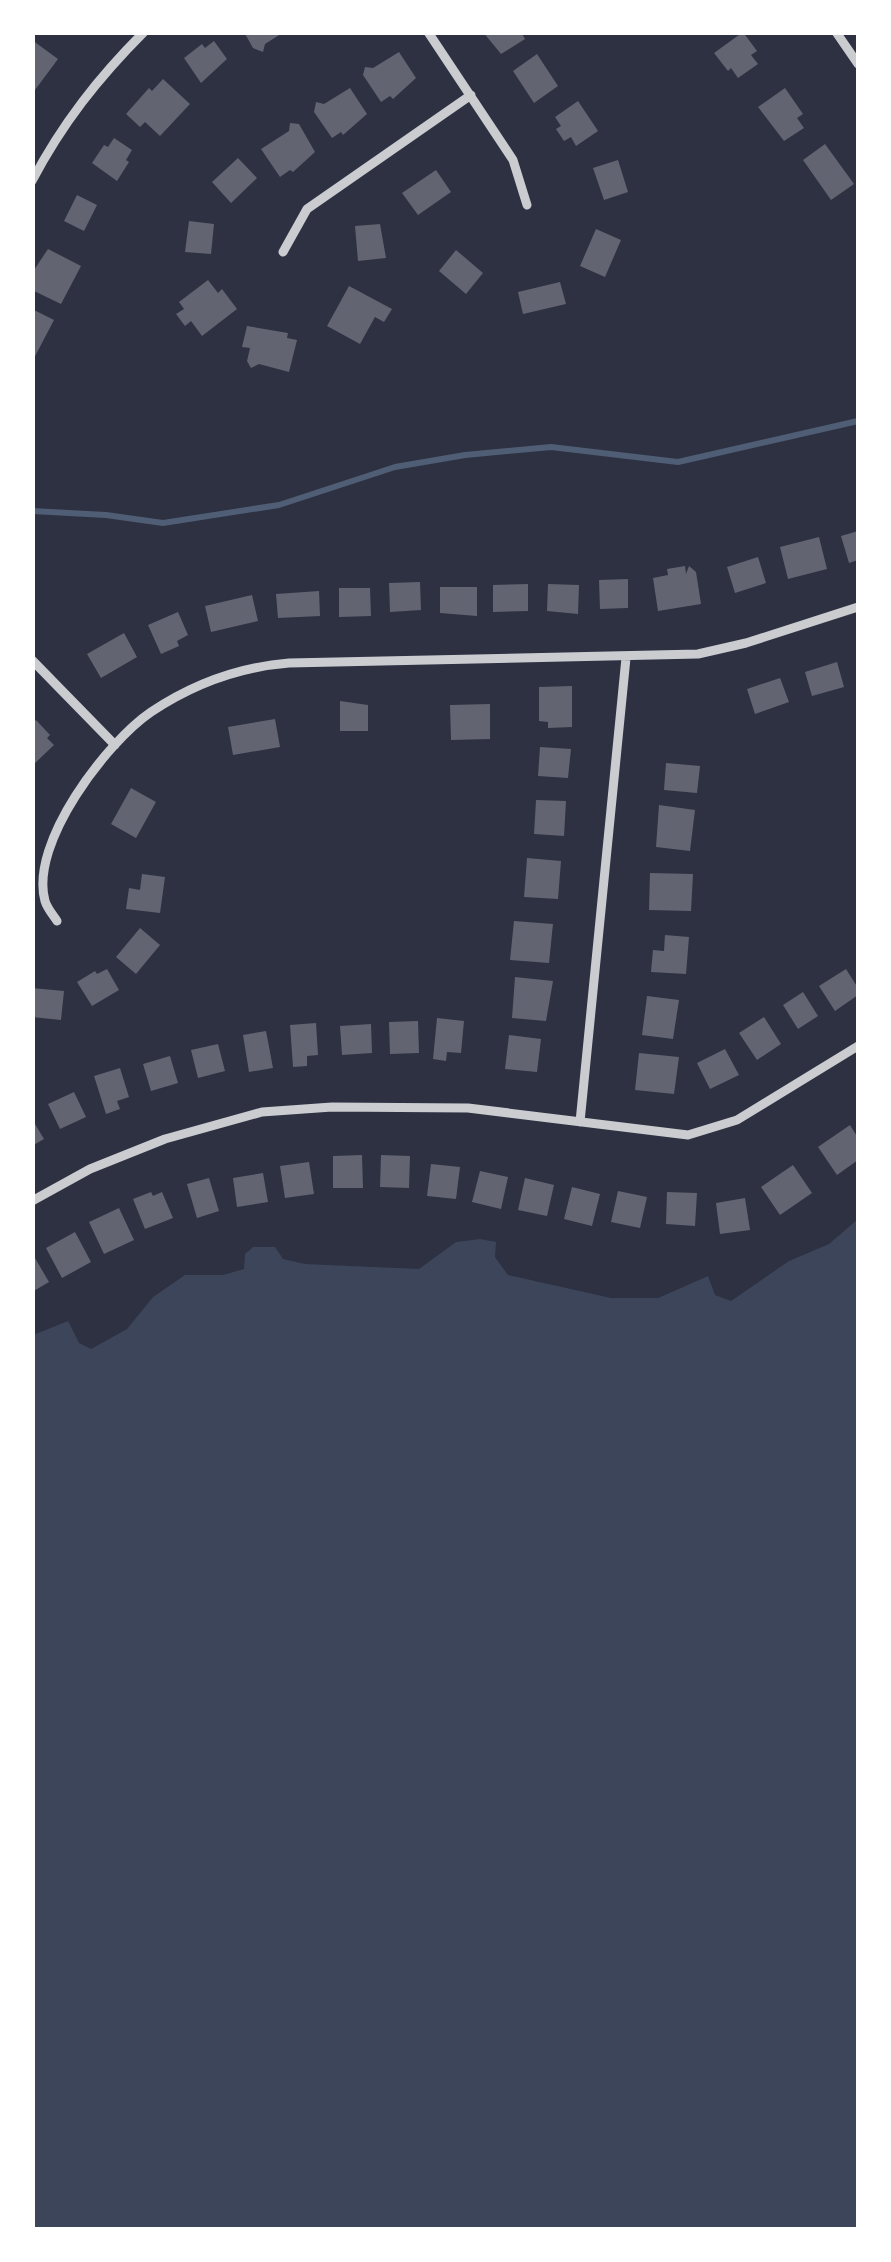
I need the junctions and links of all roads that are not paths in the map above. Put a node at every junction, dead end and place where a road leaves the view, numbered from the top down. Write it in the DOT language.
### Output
graph roads {
  1 [pos="144,32"];
  2 [pos="428,32"];
  3 [pos="836,32"];
  4 [pos="858,64"];
  5 [pos="470,95"];
  6 [pos="32,181"];
  7 [pos="527,205"];
  8 [pos="282,252"];
  9 [pos="858,607"];
  10 [pos="626,658"];
  11 [pos="32,660"];
  12 [pos="115,744"];
  13 [pos="57,921"];
  14 [pos="858,1046"];
  15 [pos="580,1122"];
  16 [pos="32,1201"];
  1 -- 6 [label="street"];
  2 -- 5 [label="street"];
  3 -- 4 [label="street"];
  5 -- 7 [label="street"];
  5 -- 8 [label="street"];
  9 -- 10 [label="street"];
  10 -- 12 [label="street"];
  10 -- 15 [label="street"];
  11 -- 12 [label="street"];
  12 -- 13 [label="street"];
  14 -- 15 [label="street"];
  15 -- 16 [label="street"];
}
